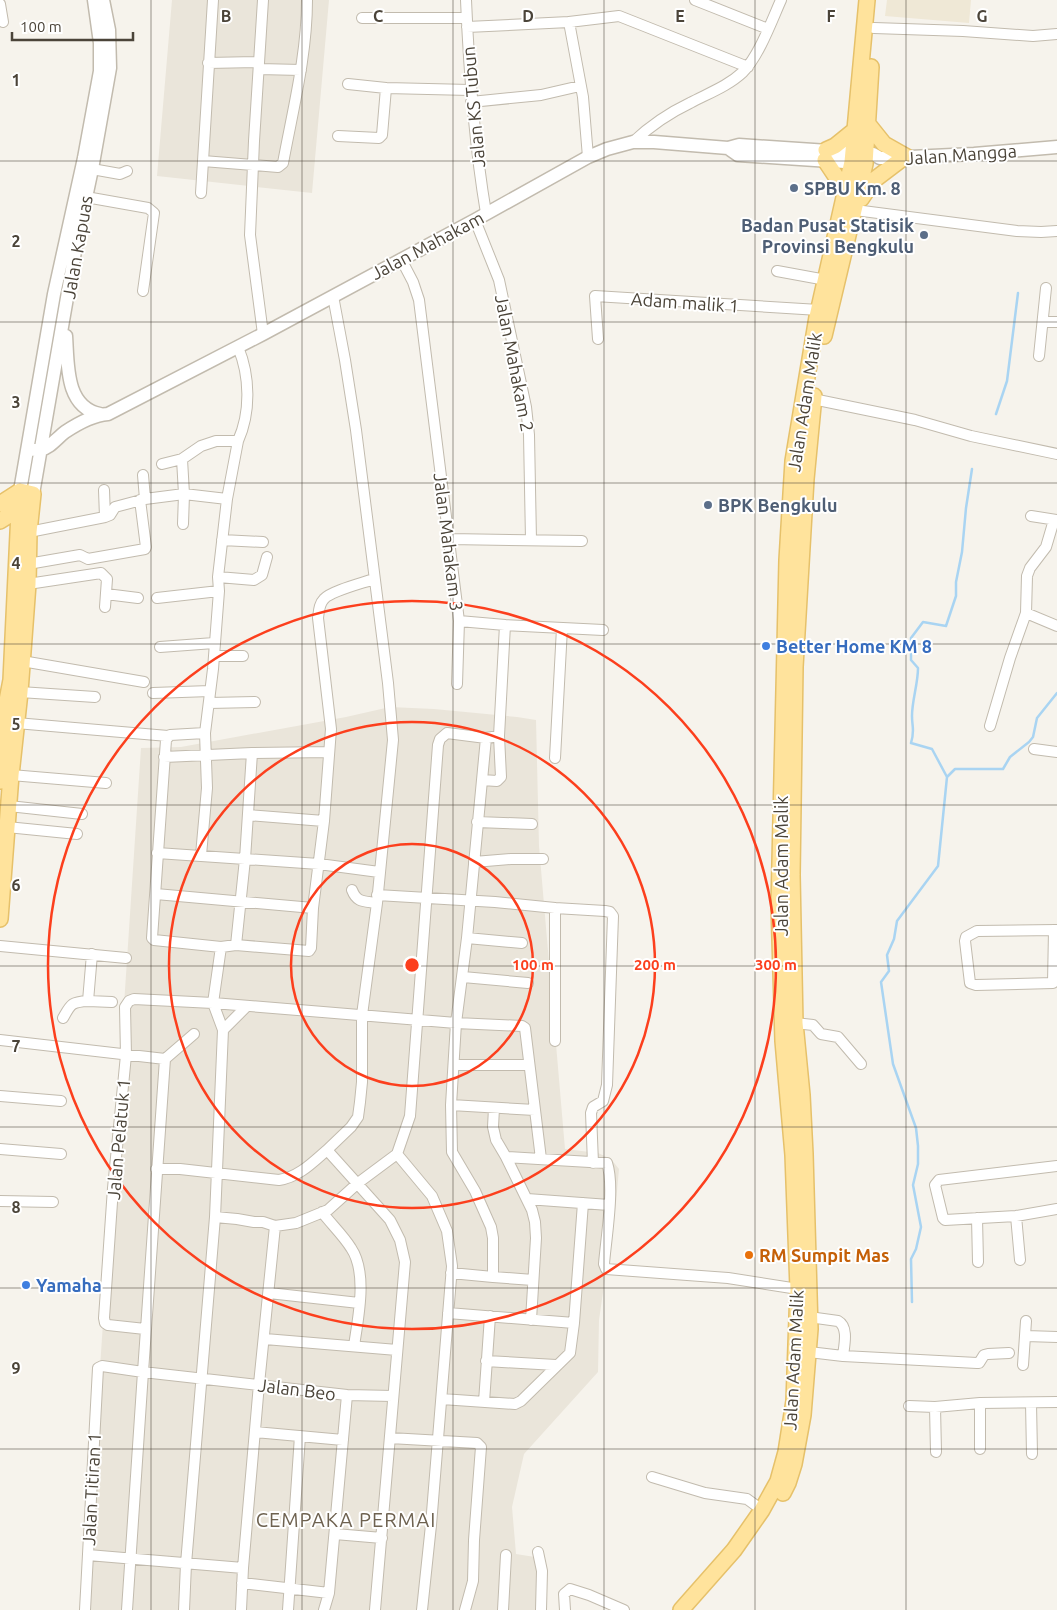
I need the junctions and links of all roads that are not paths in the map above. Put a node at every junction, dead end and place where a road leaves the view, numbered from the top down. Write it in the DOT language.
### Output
graph roads {
  1 [pos="94,0"];
  2 [pos="103,0"];
  3 [pos="213,0"];
  4 [pos="263,0"];
  5 [pos="307,0"];
  6 [pos="466,0"];
  7 [pos="694,0"];
  8 [pos="781,0"];
  9 [pos="867,0"];
  10 [pos="877,0"];
  11 [pos="0,4"];
  12 [pos="362,18"];
  13 [pos="3,22"];
  14 [pos="467,22"];
  15 [pos="569,22"];
  16 [pos="874,28"];
  17 [pos="768,29"];
  18 [pos="1057,34"];
  19 [pos="208,63"];
  20 [pos="259,66"];
  21 [pos="748,67"];
  22 [pos="301,70"];
  23 [pos="348,84"];
  24 [pos="580,86"];
  25 [pos="386,88"];
  26 [pos="470,90"];
  27 [pos="471,102"];
  28 [pos="862,126"];
  29 [pos="338,136"];
  30 [pos="633,142"];
  31 [pos="1057,146"];
  32 [pos="825,155"];
  33 [pos="588,157"];
  34 [pos="863,158"];
  35 [pos="905,158"];
  36 [pos="203,161"];
  37 [pos="253,164"];
  38 [pos="92,169"];
  39 [pos="127,171"];
  40 [pos="201,193"];
  41 [pos="845,194"];
  42 [pos="86,197"];
  43 [pos="856,208"];
  44 [pos="480,217"];
  45 [pos="1057,231"];
  46 [pos="72,238"];
  47 [pos="401,259"];
  48 [pos="777,271"];
  49 [pos="826,280"];
  50 [pos="1046,288"];
  51 [pos="143,291"];
  52 [pos="333,296"];
  53 [pos="818,310"];
  54 [pos="64,318"];
  55 [pos="1044,322"];
  56 [pos="1057,322"];
  57 [pos="263,334"];
  58 [pos="598,339"];
  59 [pos="238,347"];
  60 [pos="1039,356"];
  61 [pos="814,399"];
  62 [pos="104,414"];
  63 [pos="238,441"];
  64 [pos="34,449"];
  65 [pos="1057,454"];
  66 [pos="182,459"];
  67 [pos="162,464"];
  68 [pos="143,475"];
  69 [pos="104,490"];
  70 [pos="26,492"];
  71 [pos="184,494"];
  72 [pos="227,499"];
  73 [pos="143,500"];
  74 [pos="0,504"];
  75 [pos="25,509"];
  76 [pos="1031,516"];
  77 [pos="105,517"];
  78 [pos="0,520"];
  79 [pos="1056,520"];
  80 [pos="183,524"];
  81 [pos="29,532"];
  82 [pos="449,539"];
  83 [pos="222,540"];
  84 [pos="531,540"];
  85 [pos="582,541"];
  86 [pos="263,542"];
  87 [pos="267,557"];
  88 [pos="794,560"];
  89 [pos="28,564"];
  90 [pos="218,577"];
  91 [pos="374,579"];
  92 [pos="28,584"];
  93 [pos="219,592"];
  94 [pos="106,594"];
  95 [pos="138,598"];
  96 [pos="157,598"];
  97 [pos="105,607"];
  98 [pos="1026,613"];
  99 [pos="459,621"];
  100 [pos="504,625"];
  101 [pos="1057,626"];
  102 [pos="562,628"];
  103 [pos="603,630"];
  104 [pos="214,643"];
  105 [pos="160,647"];
  106 [pos="214,656"];
  107 [pos="243,656"];
  108 [pos="22,661"];
  109 [pos="144,682"];
  110 [pos="457,684"];
  111 [pos="10,685"];
  112 [pos="210,691"];
  113 [pos="153,693"];
  114 [pos="95,698"];
  115 [pos="255,702"];
  116 [pos="209,703"];
  117 [pos="10,715"];
  118 [pos="990,726"];
  119 [pos="205,733"];
  120 [pos="168,736"];
  121 [pos="500,736"];
  122 [pos="486,738"];
  123 [pos="1034,749"];
  124 [pos="329,752"];
  125 [pos="1057,752"];
  126 [pos="252,753"];
  127 [pos="206,756"];
  128 [pos="164,757"];
  129 [pos="555,758"];
  130 [pos="11,775"];
  131 [pos="482,780"];
  132 [pos="106,782"];
  133 [pos="0,790"];
  134 [pos="9,806"];
  135 [pos="82,814"];
  136 [pos="248,815"];
  137 [pos="324,821"];
  138 [pos="477,822"];
  139 [pos="532,824"];
  140 [pos="8,828"];
  141 [pos="77,834"];
  142 [pos="157,853"];
  143 [pos="202,855"];
  144 [pos="245,859"];
  145 [pos="543,859"];
  146 [pos="474,862"];
  147 [pos="319,864"];
  148 [pos="379,872"];
  149 [pos="352,890"];
  150 [pos="156,894"];
  151 [pos="428,897"];
  152 [pos="377,899"];
  153 [pos="1,901"];
  154 [pos="470,901"];
  155 [pos="239,902"];
  156 [pos="313,908"];
  157 [pos="555,908"];
  158 [pos="0,919"];
  159 [pos="1056,930"];
  160 [pos="467,938"];
  161 [pos="522,943"];
  162 [pos="236,945"];
  163 [pos="0,946"];
  164 [pos="221,947"];
  165 [pos="92,954"];
  166 [pos="126,958"];
  167 [pos="463,978"];
  168 [pos="528,983"];
  169 [pos="88,1001"];
  170 [pos="112,1002"];
  171 [pos="213,1003"];
  172 [pos="246,1007"];
  173 [pos="362,1014"];
  174 [pos="62,1018"];
  175 [pos="416,1021"];
  176 [pos="456,1023"];
  177 [pos="795,1023"];
  178 [pos="223,1030"];
  179 [pos="194,1034"];
  180 [pos="0,1040"];
  181 [pos="556,1041"];
  182 [pos="126,1055"];
  183 [pos="165,1059"];
  184 [pos="861,1064"];
  185 [pos="454,1065"];
  186 [pos="529,1065"];
  187 [pos="0,1096"];
  188 [pos="61,1101"];
  189 [pos="451,1105"];
  190 [pos="494,1108"];
  191 [pos="535,1110"];
  192 [pos="0,1149"];
  193 [pos="327,1150"];
  194 [pos="61,1154"];
  195 [pos="397,1154"];
  196 [pos="799,1154"];
  197 [pos="506,1156"];
  198 [pos="541,1160"];
  199 [pos="593,1163"];
  200 [pos="1057,1166"];
  201 [pos="156,1169"];
  202 [pos="217,1174"];
  203 [pos="358,1183"];
  204 [pos="527,1199"];
  205 [pos="0,1201"];
  206 [pos="53,1202"];
  207 [pos="583,1203"];
  208 [pos="609,1206"];
  209 [pos="1057,1209"];
  210 [pos="322,1212"];
  211 [pos="1016,1216"];
  212 [pos="215,1217"];
  213 [pos="977,1218"];
  214 [pos="275,1226"];
  215 [pos="1020,1260"];
  216 [pos="978,1262"];
  217 [pos="451,1273"];
  218 [pos="493,1277"];
  219 [pos="533,1280"];
  220 [pos="269,1292"];
  221 [pos="802,1296"];
  222 [pos="359,1303"];
  223 [pos="448,1313"];
  224 [pos="490,1316"];
  225 [pos="810,1317"];
  226 [pos="530,1320"];
  227 [pos="1026,1321"];
  228 [pos="574,1323"];
  229 [pos="145,1329"];
  230 [pos="1026,1336"];
  231 [pos="1057,1337"];
  232 [pos="265,1339"];
  233 [pos="354,1346"];
  234 [pos="397,1350"];
  235 [pos="802,1351"];
  236 [pos="1009,1353"];
  237 [pos="843,1356"];
  238 [pos="486,1361"];
  239 [pos="556,1365"];
  240 [pos="1023,1365"];
  241 [pos="98,1368"];
  242 [pos="143,1372"];
  243 [pos="201,1378"];
  244 [pos="259,1384"];
  245 [pos="346,1395"];
  246 [pos="393,1396"];
  247 [pos="442,1399"];
  248 [pos="484,1402"];
  249 [pos="1057,1402"];
  250 [pos="980,1403"];
  251 [pos="1031,1403"];
  252 [pos="909,1406"];
  253 [pos="935,1407"];
  254 [pos="255,1432"];
  255 [pos="300,1436"];
  256 [pos="390,1438"];
  257 [pos="343,1440"];
  258 [pos="438,1440"];
  259 [pos="980,1449"];
  260 [pos="936,1452"];
  261 [pos="1032,1454"];
  262 [pos="652,1477"];
  263 [pos="762,1510"];
  264 [pos="334,1534"];
  265 [pos="382,1538"];
  266 [pos="538,1552"];
  267 [pos="506,1554"];
  268 [pos="88,1555"];
  269 [pos="130,1559"];
  270 [pos="186,1564"];
  271 [pos="243,1568"];
  272 [pos="242,1584"];
  273 [pos="288,1588"];
  274 [pos="329,1593"];
  275 [pos="86,1610"];
  276 [pos="128,1610"];
  277 [pos="184,1610"];
  278 [pos="241,1610"];
  279 [pos="288,1610"];
  280 [pos="324,1610"];
  281 [pos="375,1610"];
  282 [pos="422,1610"];
  283 [pos="465,1610"];
  284 [pos="503,1610"];
  285 [pos="541,1610"];
  286 [pos="565,1610"];
  287 [pos="624,1610"];
  288 [pos="681,1610"];
  289 [pos="695,1610"];
  1 -- 46 [label="street, Jalan Kapuas"];
  2 -- 38 [label="street, Jalan Kapuas"];
  3 -- 19 [label="street"];
  4 -- 20 [label="street"];
  5 -- 22 [label="street"];
  6 -- 14 [label="street, Jalan KS Tubun"];
  7 -- 17 [label="street"];
  8 -- 17 [label="street"];
  9 -- 28 [label="main road"];
  10 -- 16 [label="main road"];
  11 -- 13 [label="street"];
  12 -- 14 [label="street"];
  14 -- 15 [label="street"];
  14 -- 26 [label="street, Jalan KS Tubun"];
  15 -- 21 [label="street"];
  15 -- 24 [label="street"];
  16 -- 18 [label="street"];
  16 -- 28 [label="main road"];
  17 -- 21 [label="street"];
  19 -- 20 [label="street"];
  19 -- 36 [label="street"];
  20 -- 22 [label="street"];
  20 -- 37 [label="street"];
  21 -- 30 [label="street"];
  22 -- 37 [label="street"];
  23 -- 25 [label="street"];
  24 -- 27 [label="street"];
  24 -- 33 [label="street"];
  25 -- 26 [label="street"];
  25 -- 29 [label="street"];
  26 -- 27 [label="street, Jalan KS Tubun"];
  27 -- 44 [label="street, Jalan KS Tubun"];
  28 -- 32 [label="main road"];
  28 -- 34 [label="main road"];
  28 -- 35 [label="main road"];
  30 -- 32 [label="street, Jalan Mahakam"];
  30 -- 33 [label="street, Jalan Mahakam"];
  31 -- 35 [label="street, Jalan Mangga"];
  32 -- 34 [label="street, Jalan Mangga"];
  32 -- 41 [label="main road"];
  33 -- 44 [label="street, Jalan Mahakam"];
  34 -- 35 [label="street, Jalan Mangga"];
  34 -- 41 [label="main road, Jalan Adam Malik"];
  34 -- 43 [label="main road, Jalan Adam Malik"];
  35 -- 43 [label="main road"];
  36 -- 37 [label="street"];
  36 -- 40 [label="street"];
  37 -- 57 [label="street"];
  38 -- 39 [label="street"];
  38 -- 42 [label="street, Jalan Kapuas"];
  41 -- 49 [label="main road, Jalan Adam Malik"];
  42 -- 46 [label="street, Jalan Kapuas"];
  42 -- 51 [label="street"];
  43 -- 45 [label="street"];
  43 -- 61 [label="main road, Jalan Adam Malik"];
  44 -- 47 [label="street, Jalan Mahakam"];
  44 -- 84 [label="street, Jalan Mahakam 2"];
  46 -- 54 [label="street, Jalan Kapuas"];
  46 -- 64 [label="street, Jalan Kapuas"];
  47 -- 52 [label="street, Jalan Mahakam"];
  47 -- 82 [label="street, Jalan Mahakam 3"];
  48 -- 49 [label="street"];
  49 -- 53 [label="main road, Jalan Adam Malik"];
  50 -- 55 [label="street"];
  52 -- 57 [label="street, Jalan Mahakam"];
  52 -- 91 [label="street"];
  53 -- 58 [label="street, Adam malik 1"];
  53 -- 88 [label="main road, Jalan Adam Malik"];
  54 -- 62 [label="street"];
  54 -- 64 [label="street, Jalan Kapuas"];
  55 -- 56 [label="street"];
  55 -- 60 [label="street"];
  57 -- 59 [label="street, Jalan Mahakam"];
  59 -- 62 [label="street, Jalan Mahakam"];
  59 -- 63 [label="street"];
  61 -- 65 [label="street"];
  61 -- 88 [label="main road, Jalan Adam Malik"];
  62 -- 64 [label="street, Jalan Mahakam"];
  63 -- 66 [label="street"];
  63 -- 72 [label="street"];
  64 -- 70 [label="street, Jalan Kapuas"];
  66 -- 67 [label="street"];
  66 -- 71 [label="street"];
  68 -- 73 [label="street"];
  69 -- 77 [label="street"];
  70 -- 74 [label="main road"];
  70 -- 75 [label="main road"];
  71 -- 72 [label="street"];
  71 -- 73 [label="street"];
  71 -- 80 [label="street"];
  72 -- 83 [label="street"];
  73 -- 77 [label="street"];
  73 -- 89 [label="street"];
  75 -- 78 [label="main road"];
  75 -- 81 [label="main road"];
  75 -- 111 [label="main road"];
  76 -- 79 [label="street"];
  77 -- 81 [label="street"];
  79 -- 98 [label="street"];
  81 -- 89 [label="main road"];
  82 -- 84 [label="street"];
  82 -- 99 [label="street, Jalan Mahakam 3"];
  83 -- 86 [label="street"];
  83 -- 90 [label="street"];
  84 -- 85 [label="street"];
  87 -- 90 [label="street"];
  88 -- 177 [label="main road, Jalan Adam Malik"];
  88 -- 196 [label="main road, Jalan Adam Malik"];
  89 -- 92 [label="main road"];
  90 -- 93 [label="street"];
  91 -- 124 [label="street"];
  91 -- 148 [label="street"];
  92 -- 94 [label="street"];
  92 -- 108 [label="main road"];
  93 -- 96 [label="street"];
  93 -- 104 [label="street"];
  94 -- 95 [label="street"];
  94 -- 97 [label="street"];
  98 -- 101 [label="street"];
  98 -- 118 [label="street"];
  99 -- 100 [label="street, Jalan Mahakam 3"];
  99 -- 110 [label="street"];
  100 -- 102 [label="street, Jalan Mahakam 3"];
  100 -- 121 [label="street"];
  102 -- 103 [label="street, Jalan Mahakam 3"];
  102 -- 129 [label="street"];
  104 -- 105 [label="street"];
  104 -- 106 [label="street"];
  106 -- 107 [label="street"];
  106 -- 112 [label="street"];
  108 -- 109 [label="street"];
  108 -- 111 [label="main road"];
  111 -- 114 [label="street"];
  111 -- 117 [label="main road"];
  112 -- 113 [label="street"];
  112 -- 116 [label="street"];
  115 -- 116 [label="street"];
  116 -- 119 [label="street"];
  117 -- 120 [label="street"];
  117 -- 130 [label="main road"];
  117 -- 133 [label="main road"];
  119 -- 120 [label="street"];
  119 -- 127 [label="street"];
  120 -- 128 [label="street"];
  121 -- 122 [label="street"];
  121 -- 131 [label="street"];
  122 -- 131 [label="street"];
  122 -- 151 [label="street"];
  123 -- 125 [label="street"];
  124 -- 126 [label="street"];
  124 -- 137 [label="street"];
  126 -- 127 [label="street"];
  126 -- 136 [label="street"];
  127 -- 128 [label="street"];
  127 -- 143 [label="street"];
  128 -- 142 [label="street"];
  130 -- 132 [label="street"];
  130 -- 134 [label="main road"];
  131 -- 138 [label="street"];
  134 -- 135 [label="street"];
  134 -- 140 [label="main road"];
  136 -- 137 [label="street"];
  136 -- 144 [label="street"];
  137 -- 147 [label="street"];
  138 -- 139 [label="street"];
  138 -- 146 [label="street"];
  140 -- 141 [label="street"];
  140 -- 153 [label="main road"];
  142 -- 143 [label="street"];
  142 -- 150 [label="street"];
  143 -- 144 [label="street"];
  144 -- 147 [label="street"];
  144 -- 155 [label="street"];
  145 -- 146 [label="street"];
  146 -- 154 [label="street"];
  147 -- 148 [label="street"];
  147 -- 156 [label="street"];
  148 -- 152 [label="street"];
  149 -- 152 [label="street"];
  150 -- 155 [label="street"];
  150 -- 164 [label="street"];
  151 -- 152 [label="street"];
  151 -- 154 [label="street"];
  151 -- 175 [label="street"];
  152 -- 173 [label="street"];
  153 -- 158 [label="main road"];
  154 -- 157 [label="street"];
  154 -- 160 [label="street"];
  155 -- 156 [label="street"];
  155 -- 162 [label="street"];
  156 -- 162 [label="street"];
  157 -- 181 [label="street"];
  157 -- 199 [label="street"];
  159 -- 159 [label="street"];
  160 -- 161 [label="street"];
  160 -- 167 [label="street"];
  162 -- 164 [label="street"];
  163 -- 165 [label="street"];
  164 -- 171 [label="street"];
  165 -- 166 [label="street"];
  165 -- 169 [label="street"];
  167 -- 168 [label="street"];
  167 -- 176 [label="street"];
  169 -- 170 [label="street"];
  169 -- 174 [label="street"];
  171 -- 172 [label="street, Jalan Pelatuk 1"];
  171 -- 178 [label="street"];
  171 -- 182 [label="street, Jalan Pelatuk 1"];
  172 -- 173 [label="street, Jalan Pelatuk 1"];
  172 -- 178 [label="street"];
  173 -- 175 [label="street, Jalan Pelatuk 1"];
  173 -- 193 [label="street"];
  175 -- 176 [label="street, Jalan Pelatuk 1"];
  175 -- 195 [label="street"];
  176 -- 185 [label="street"];
  176 -- 186 [label="street"];
  177 -- 184 [label="street"];
  177 -- 196 [label="main road, Jalan Adam Malik"];
  178 -- 202 [label="street"];
  179 -- 183 [label="street"];
  180 -- 182 [label="street"];
  182 -- 183 [label="street"];
  182 -- 229 [label="street, Jalan Pelatuk 1"];
  183 -- 201 [label="street"];
  185 -- 186 [label="street"];
  185 -- 189 [label="street"];
  186 -- 191 [label="street"];
  187 -- 188 [label="street"];
  189 -- 190 [label="street"];
  189 -- 218 [label="street"];
  190 -- 191 [label="street"];
  190 -- 197 [label="street"];
  191 -- 198 [label="street"];
  192 -- 194 [label="street"];
  193 -- 202 [label="street"];
  193 -- 203 [label="street"];
  195 -- 203 [label="street"];
  195 -- 217 [label="street"];
  196 -- 221 [label="main road, Jalan Adam Malik"];
  197 -- 198 [label="street"];
  197 -- 204 [label="street"];
  198 -- 199 [label="street"];
  199 -- 208 [label="street"];
  200 -- 213 [label="street"];
  201 -- 202 [label="street"];
  201 -- 229 [label="street"];
  202 -- 212 [label="street"];
  203 -- 210 [label="street"];
  203 -- 234 [label="street"];
  204 -- 207 [label="street"];
  204 -- 219 [label="street"];
  205 -- 206 [label="street"];
  207 -- 208 [label="street"];
  207 -- 228 [label="street"];
  208 -- 221 [label="street"];
  209 -- 211 [label="street"];
  210 -- 214 [label="street"];
  210 -- 222 [label="street"];
  211 -- 213 [label="street"];
  211 -- 215 [label="street"];
  212 -- 214 [label="street"];
  212 -- 243 [label="street"];
  213 -- 216 [label="street"];
  214 -- 220 [label="street"];
  217 -- 218 [label="street"];
  217 -- 223 [label="street"];
  218 -- 219 [label="street"];
  219 -- 226 [label="street"];
  220 -- 222 [label="street"];
  220 -- 232 [label="street"];
  221 -- 225 [label="main road, Jalan Adam Malik"];
  221 -- 235 [label="main road, Jalan Adam Malik"];
  222 -- 233 [label="street"];
  223 -- 224 [label="street"];
  223 -- 247 [label="street"];
  224 -- 226 [label="street"];
  224 -- 238 [label="street"];
  225 -- 235 [label="main road, Jalan Adam Malik"];
  225 -- 237 [label="street"];
  226 -- 228 [label="street"];
  227 -- 230 [label="street"];
  228 -- 239 [label="street"];
  229 -- 242 [label="street"];
  230 -- 231 [label="street"];
  230 -- 240 [label="street"];
  232 -- 233 [label="street"];
  232 -- 244 [label="street"];
  233 -- 234 [label="street"];
  234 -- 246 [label="street"];
  235 -- 237 [label="street"];
  235 -- 263 [label="main road, Jalan Adam Malik"];
  235 -- 289 [label="main road, Jalan Adam Malik"];
  236 -- 237 [label="street"];
  238 -- 239 [label="street"];
  238 -- 248 [label="street"];
  239 -- 248 [label="street"];
  241 -- 242 [label="street, Jalan Beo"];
  241 -- 268 [label="street, Jalan Titiran 1"];
  242 -- 243 [label="street, Jalan Beo"];
  242 -- 269 [label="street"];
  243 -- 244 [label="street, Jalan Beo"];
  243 -- 270 [label="street"];
  244 -- 245 [label="street, Jalan Beo"];
  244 -- 254 [label="street"];
  245 -- 246 [label="street, Jalan Beo"];
  245 -- 257 [label="street"];
  246 -- 256 [label="street"];
  247 -- 248 [label="street"];
  247 -- 258 [label="street"];
  249 -- 251 [label="street"];
  250 -- 251 [label="street"];
  250 -- 253 [label="street"];
  250 -- 259 [label="street"];
  251 -- 261 [label="street"];
  252 -- 253 [label="street"];
  253 -- 260 [label="street"];
  254 -- 255 [label="street"];
  254 -- 271 [label="street"];
  255 -- 257 [label="street"];
  255 -- 273 [label="street"];
  256 -- 258 [label="street"];
  256 -- 265 [label="street"];
  257 -- 264 [label="street"];
  258 -- 282 [label="street"];
  258 -- 283 [label="street"];
  262 -- 263 [label="street"];
  263 -- 288 [label="main road, Jalan Adam Malik"];
  264 -- 265 [label="street"];
  264 -- 274 [label="street"];
  265 -- 281 [label="street"];
  266 -- 285 [label="street"];
  267 -- 284 [label="street"];
  268 -- 269 [label="street"];
  268 -- 275 [label="street, Jalan Titiran 1"];
  269 -- 270 [label="street"];
  269 -- 276 [label="street"];
  270 -- 271 [label="street"];
  270 -- 277 [label="street"];
  271 -- 272 [label="street"];
  272 -- 273 [label="street"];
  272 -- 278 [label="street"];
  273 -- 274 [label="street"];
  273 -- 279 [label="street"];
  274 -- 280 [label="street"];
  286 -- 287 [label="street"];
}
